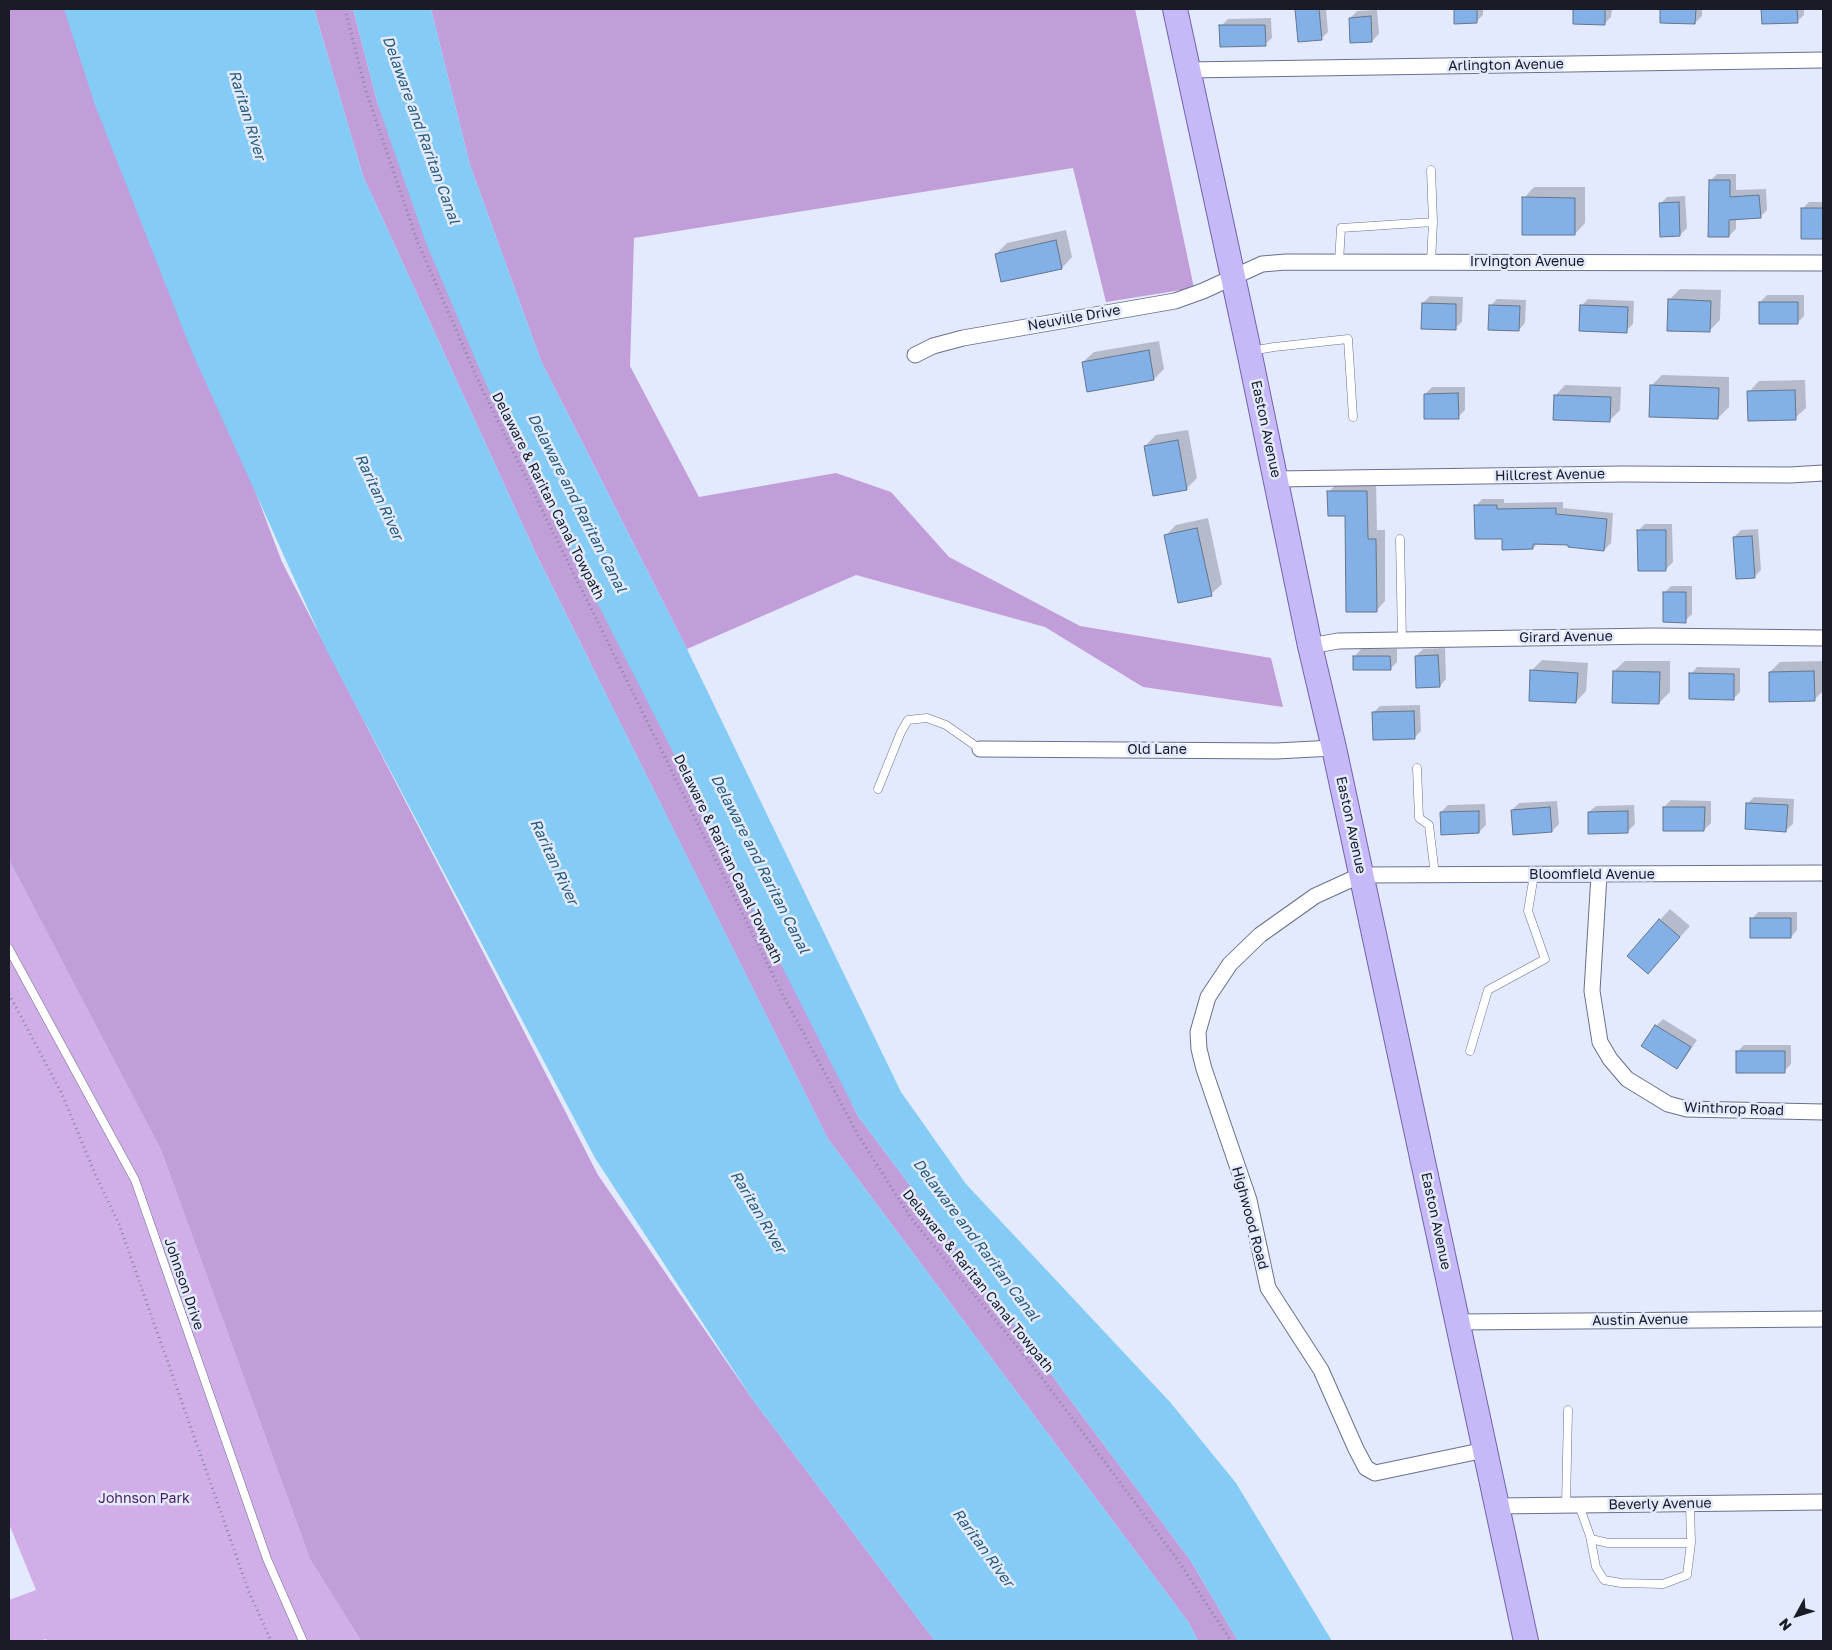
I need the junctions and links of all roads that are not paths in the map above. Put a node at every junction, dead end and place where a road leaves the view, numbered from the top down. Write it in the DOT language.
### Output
graph roads {
  1 [pos="1175,9"];
  2 [pos="1823,60"];
  3 [pos="1188,70"];
  4 [pos="1431,170"];
  5 [pos="1433,222"];
  6 [pos="1339,262"];
  7 [pos="1431,262"];
  8 [pos="1823,263"];
  9 [pos="1233,277"];
  10 [pos="1249,351"];
  11 [pos="915,355"];
  12 [pos="1353,417"];
  13 [pos="1823,473"];
  14 [pos="1276,480"];
  15 [pos="1400,539"];
  16 [pos="1823,638"];
  17 [pos="1402,640"];
  18 [pos="1310,646"];
  19 [pos="1334,748"];
  20 [pos="980,749"];
  21 [pos="1417,768"];
  22 [pos="878,789"];
  23 [pos="1823,873"];
  24 [pos="1361,875"];
  25 [pos="1434,875"];
  26 [pos="1534,875"];
  27 [pos="1599,875"];
  28 [pos="9,949"];
  29 [pos="1470,1050"];
  30 [pos="1823,1112"];
  31 [pos="1823,1319"];
  32 [pos="1458,1322"];
  33 [pos="1568,1410"];
  34 [pos="1485,1450"];
  35 [pos="1823,1502"];
  36 [pos="1690,1504"];
  37 [pos="1572,1505"];
  38 [pos="1497,1506"];
  39 [pos="1591,1539"];
  40 [pos="1691,1543"];
  41 [pos="303,1641"];
  42 [pos="1526,1641"];
  1 -- 3 [label="main road, Easton Avenue"];
  2 -- 3 [label="street, Arlington Avenue"];
  3 -- 9 [label="main road, Easton Avenue"];
  4 -- 5 [label="lane"];
  5 -- 6 [label="lane"];
  5 -- 7 [label="lane"];
  6 -- 7 [label="street, Irvington Avenue"];
  6 -- 9 [label="street, Irvington Avenue"];
  7 -- 8 [label="street, Irvington Avenue"];
  9 -- 10 [label="main road, Easton Avenue"];
  9 -- 11 [label="street, Neuville Drive"];
  10 -- 12 [label="lane"];
  10 -- 14 [label="main road, Easton Avenue"];
  13 -- 14 [label="street, Hillcrest Avenue"];
  14 -- 18 [label="main road, Easton Avenue"];
  15 -- 17 [label="lane"];
  16 -- 17 [label="street, Girard Avenue"];
  17 -- 18 [label="street, Girard Avenue"];
  18 -- 19 [label="main road, Easton Avenue"];
  19 -- 20 [label="street, Old Lane"];
  19 -- 24 [label="main road, Easton Avenue"];
  20 -- 22 [label="lane"];
  21 -- 25 [label="lane"];
  23 -- 27 [label="street, Bloomfield Avenue"];
  24 -- 25 [label="street, Bloomfield Avenue"];
  24 -- 32 [label="main road, Easton Avenue"];
  24 -- 34 [label="street, Highwood Road"];
  25 -- 26 [label="street, Bloomfield Avenue"];
  26 -- 27 [label="street, Bloomfield Avenue"];
  26 -- 29 [label="lane"];
  27 -- 30 [label="street, Winthrop Road"];
  28 -- 41 [label="lane, Johnson Drive"];
  31 -- 32 [label="street, Austin Avenue"];
  32 -- 34 [label="main road, Easton Avenue"];
  33 -- 37 [label="lane"];
  34 -- 38 [label="main road, Easton Avenue"];
  35 -- 36 [label="street, Beverly Avenue"];
  36 -- 37 [label="street, Beverly Avenue"];
  36 -- 40 [label="lane"];
  37 -- 38 [label="street, Beverly Avenue"];
  37 -- 39 [label="lane"];
  38 -- 42 [label="main road, Easton Avenue"];
  39 -- 40 [label="lane"];
  39 -- 40 [label="lane"];
}
